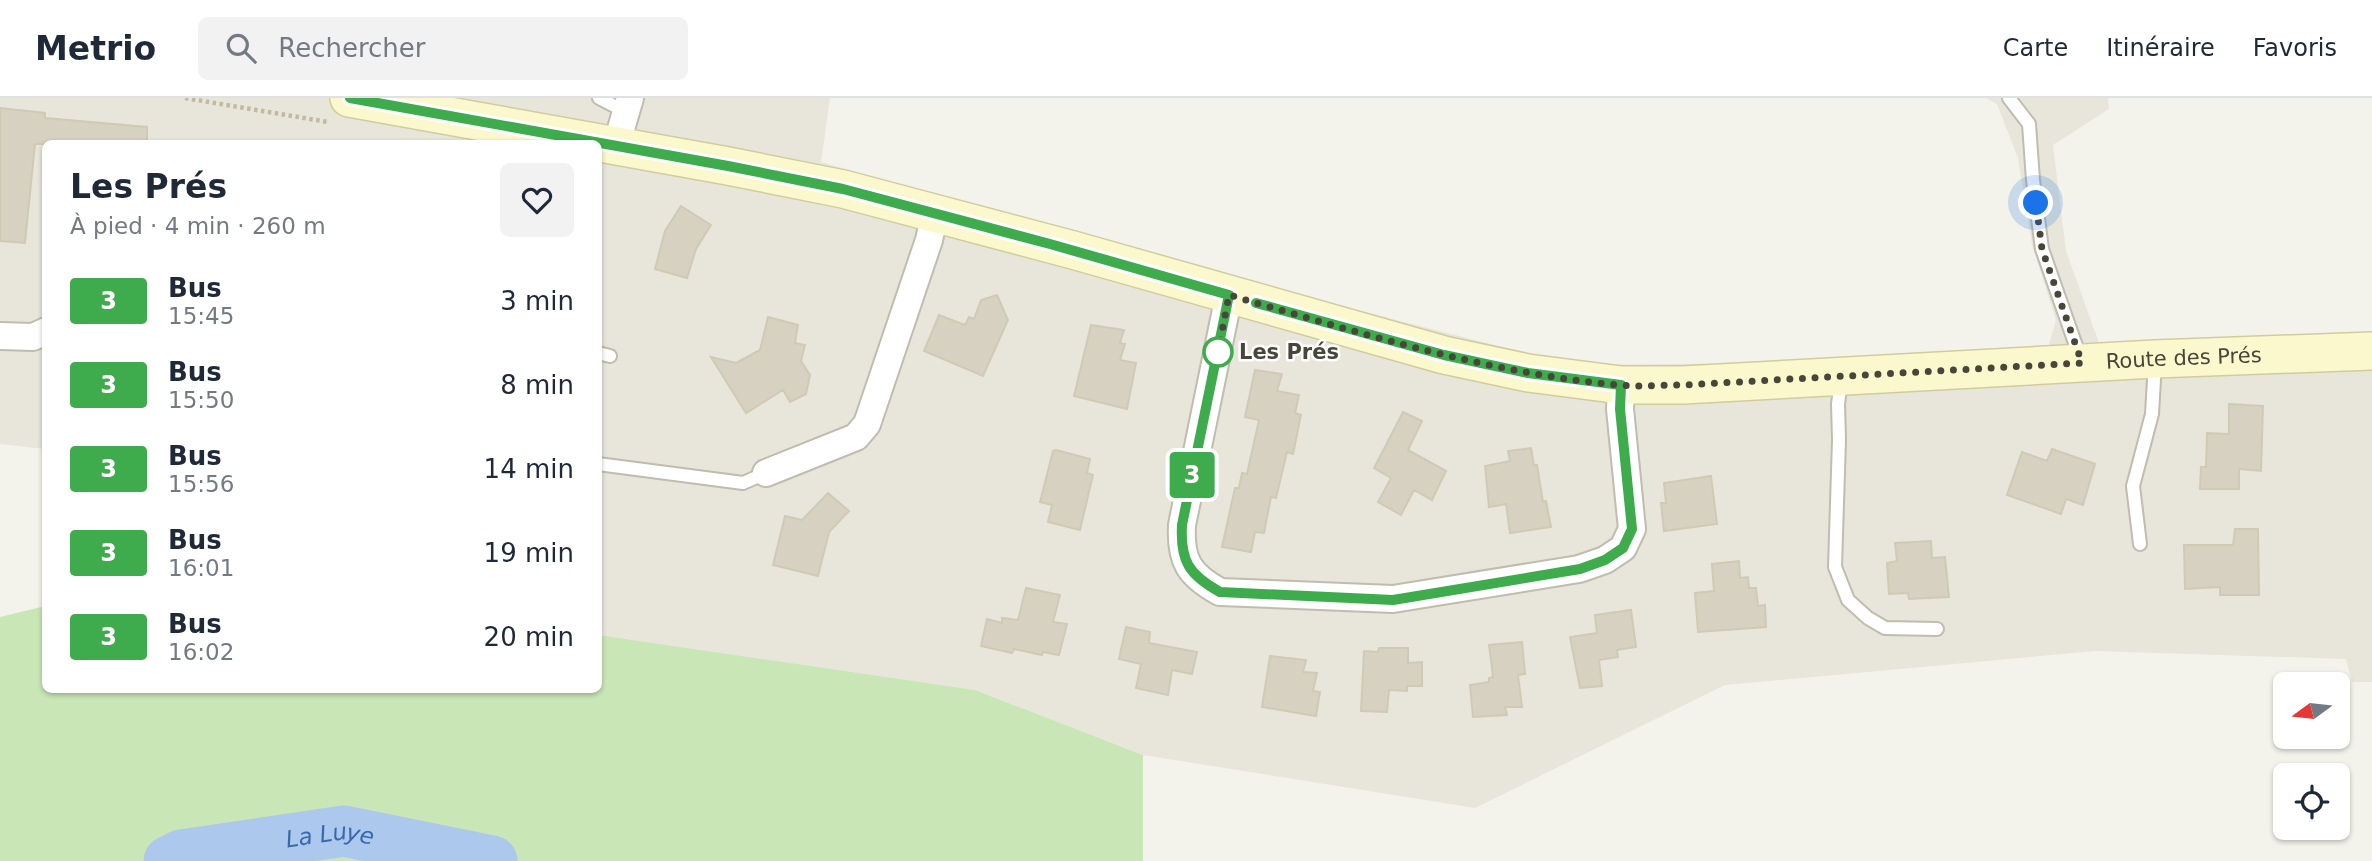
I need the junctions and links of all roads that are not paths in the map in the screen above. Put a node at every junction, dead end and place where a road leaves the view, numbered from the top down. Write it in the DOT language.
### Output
graph roads {
  1 [pos="599,98"];
  2 [pos="2009,98"];
  3 [pos="628,105"];
  4 [pos="342,111"];
  5 [pos="569,140"];
  6 [pos="602,144"];
  7 [pos="616,146"];
  8 [pos="935,213"];
  9 [pos="1229,295"];
  10 [pos="42,333"];
  11 [pos="0,336"];
  12 [pos="2372,351"];
  13 [pos="2155,359"];
  14 [pos="2082,363"];
  15 [pos="1841,377"];
  16 [pos="1621,385"];
  17 [pos="602,465"];
  18 [pos="766,473"];
  19 [pos="2140,544"];
  20 [pos="1937,629"];
  1 -- 3 [label="lane"];
  2 -- 14 [label="lane"];
  3 -- 7 [label="street"];
  4 -- 5 [label="street, Route des Prés"];
  6 -- 7 [label="street, Route des Prés"];
  7 -- 8 [label="street, Route des Prés"];
  8 -- 9 [label="street, Route des Prés"];
  8 -- 18 [label="street"];
  9 -- 16 [label="street, Route des Prés"];
  9 -- 16 [label="street"];
  10 -- 11 [label="street"];
  12 -- 13 [label="street, Route des Prés"];
  13 -- 14 [label="street, Route des Prés"];
  13 -- 19 [label="lane"];
  14 -- 15 [label="street, Route des Prés"];
  15 -- 16 [label="street, Route des Prés"];
  15 -- 20 [label="lane"];
  17 -- 18 [label="lane"];
}
